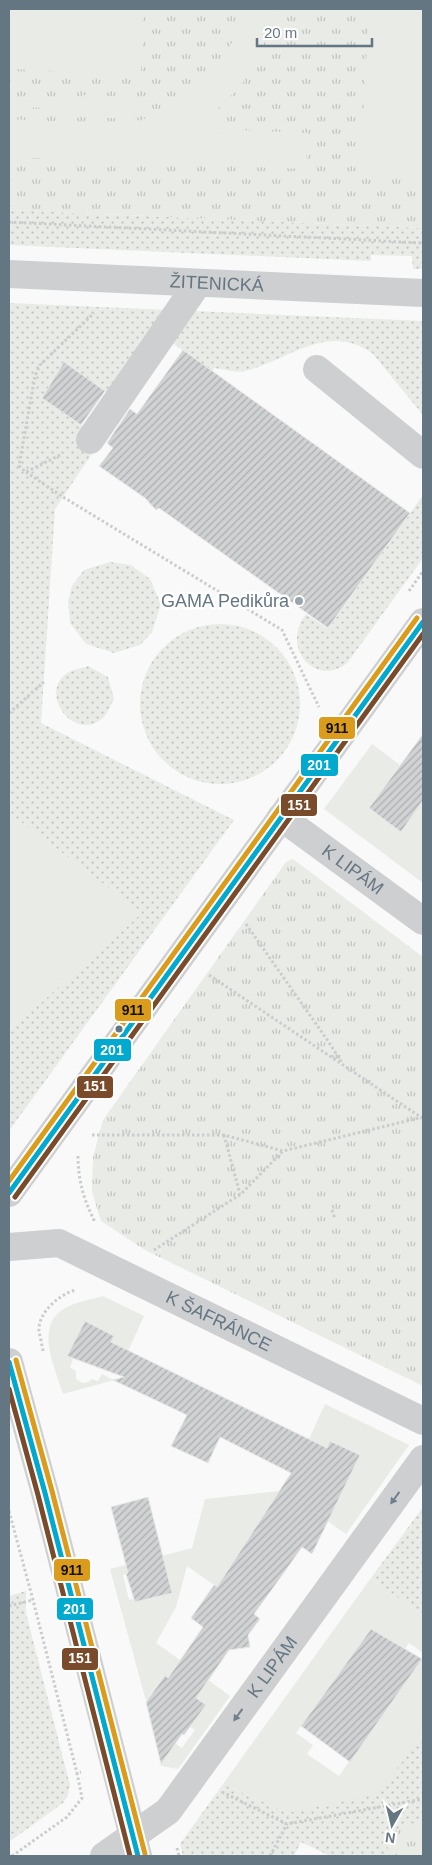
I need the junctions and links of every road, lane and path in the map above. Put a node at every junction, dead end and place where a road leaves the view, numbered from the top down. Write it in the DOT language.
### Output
graph roads {
  1 [pos="9,222"];
  2 [pos="423,243"];
  3 [pos="9,274"];
  4 [pos="198,283"];
  5 [pos="423,293"];
  6 [pos="99,308"];
  7 [pos="316,369"];
  8 [pos="90,440"];
  9 [pos="423,455"];
  10 [pos="26,472"];
  11 [pos="423,622"];
  12 [pos="44,682"];
  13 [pos="322,712"];
  14 [pos="9,713"];
  15 [pos="281,817"];
  16 [pos="423,921"];
  17 [pos="246,923"];
  18 [pos="208,974"];
  19 [pos="344,1066"];
  20 [pos="423,1119"];
  21 [pos="62,1120"];
  22 [pos="224,1135"];
  23 [pos="283,1150"];
  24 [pos="9,1193"];
  25 [pos="240,1194"];
  26 [pos="332,1210"];
  27 [pos="334,1219"];
  28 [pos="9,1248"];
  29 [pos="154,1250"];
  30 [pos="76,1290"];
  31 [pos="44,1353"];
  32 [pos="9,1362"];
  33 [pos="423,1421"];
  34 [pos="423,1459"];
  35 [pos="9,1510"];
  36 [pos="33,1600"];
  37 [pos="9,1606"];
  38 [pos="77,1773"];
  39 [pos="219,1790"];
  40 [pos="423,1799"];
  41 [pos="67,1817"];
  42 [pos="287,1824"];
  43 [pos="135,1846"];
  44 [pos="12,1856"];
  45 [pos="104,1856"];
  46 [pos="270,1856"];
  1 -- 2 [label="path"];
  3 -- 4 [label="street, ŽITENICKÁ"];
  4 -- 5 [label="street, ŽITENICKÁ"];
  4 -- 8 [label="street"];
  6 -- 10 [label="path"];
  7 -- 9 [label="street"];
  8 -- 10 [label="path"];
  10 -- 13 [label="path"];
  11 -- 15 [label="street"];
  12 -- 14 [label="path"];
  15 -- 16 [label="street, K LIPÁM"];
  15 -- 21 [label="street"];
  17 -- 19 [label="path"];
  18 -- 19 [label="path"];
  19 -- 20 [label="path"];
  20 -- 23 [label="path"];
  21 -- 22 [label="path"];
  21 -- 24 [label="street"];
  22 -- 23 [label="path"];
  22 -- 25 [label="path"];
  23 -- 25 [label="path"];
  25 -- 29 [label="path"];
  26 -- 27 [label="path"];
  28 -- 33 [label="street, K ŠAFRÁNCE"];
  30 -- 31 [label="path"];
  32 -- 43 [label="street"];
  34 -- 43 [label="street, K LIPÁM, one-way"];
  35 -- 36 [label="path"];
  36 -- 37 [label="path"];
  36 -- 38 [label="path"];
  39 -- 42 [label="path"];
  40 -- 42 [label="path"];
  41 -- 44 [label="path"];
  42 -- 46 [label="path"];
  43 -- 45 [label="street, K LIPÁM"];
}
